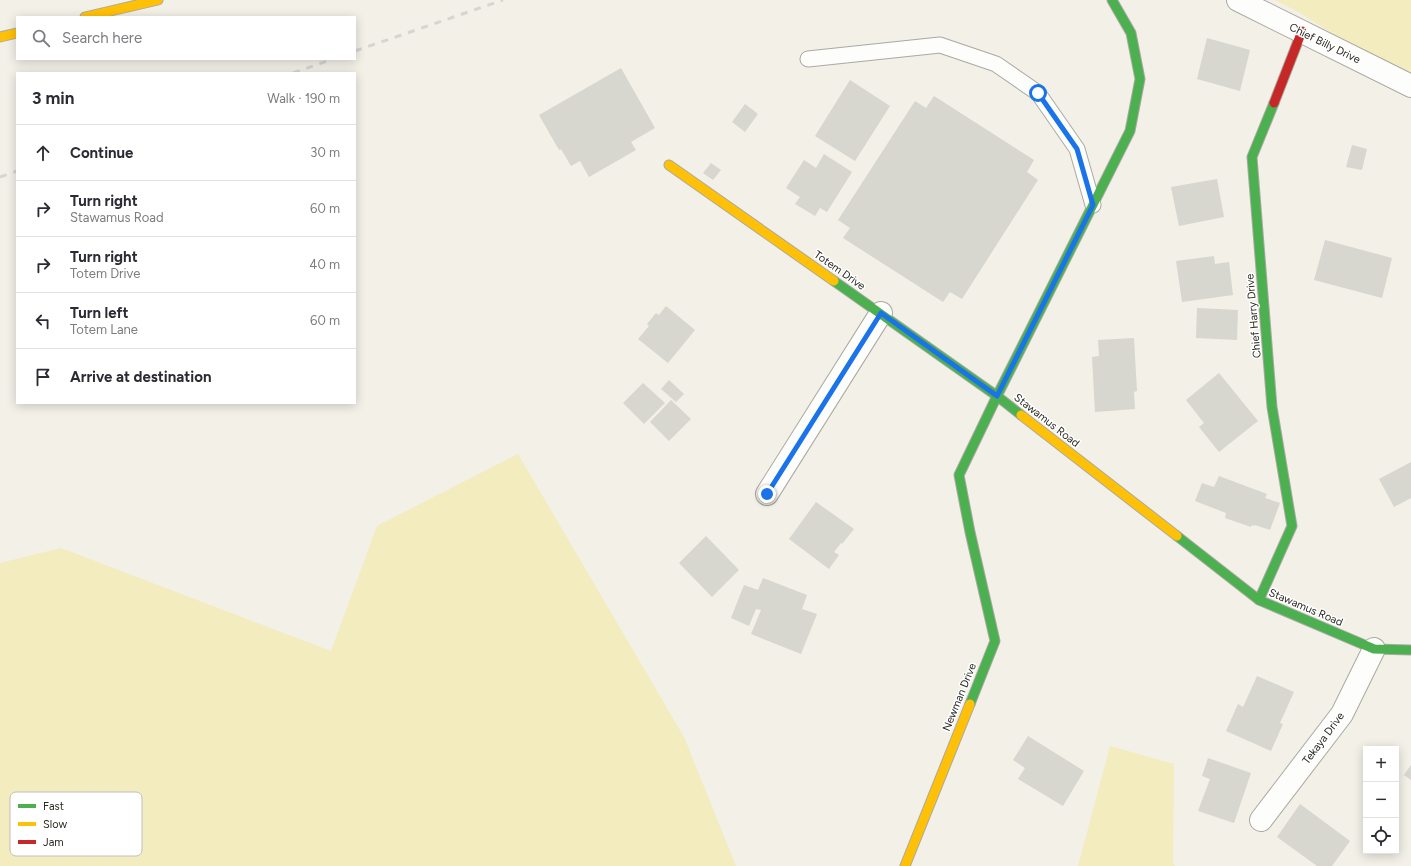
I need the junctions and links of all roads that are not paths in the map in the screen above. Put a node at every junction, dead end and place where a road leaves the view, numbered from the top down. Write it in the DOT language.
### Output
graph roads {
  1 [pos="158,0"];
  2 [pos="1112,0"];
  3 [pos="1238,0"];
  4 [pos="89,16"];
  5 [pos="1302,31"];
  6 [pos="16,33"];
  7 [pos="0,37"];
  8 [pos="808,59"];
  9 [pos="1411,86"];
  10 [pos="669,165"];
  11 [pos="1093,205"];
  12 [pos="881,313"];
  13 [pos="997,396"];
  14 [pos="767,494"];
  15 [pos="1259,600"];
  16 [pos="1374,650"];
  17 [pos="1411,650"];
  18 [pos="1261,820"];
  19 [pos="906,866"];
  1 -- 4 [label="main road"];
  2 -- 11 [label="main road, Stawamus Road"];
  3 -- 5 [label="street, Chief Billy Drive"];
  5 -- 9 [label="street, Chief Billy Drive"];
  5 -- 15 [label="main road, Chief Harry Drive"];
  6 -- 7 [label="main road"];
  8 -- 11 [label="lane"];
  10 -- 12 [label="main road, Totem Drive"];
  11 -- 13 [label="main road, Stawamus Road"];
  12 -- 13 [label="main road, Totem Drive"];
  12 -- 14 [label="street"];
  13 -- 15 [label="main road, Stawamus Road"];
  13 -- 19 [label="main road, Newman Drive"];
  15 -- 16 [label="main road, Stawamus Road"];
  16 -- 17 [label="main road, Stawamus Road"];
  16 -- 18 [label="street, Tekaya Drive"];
}
